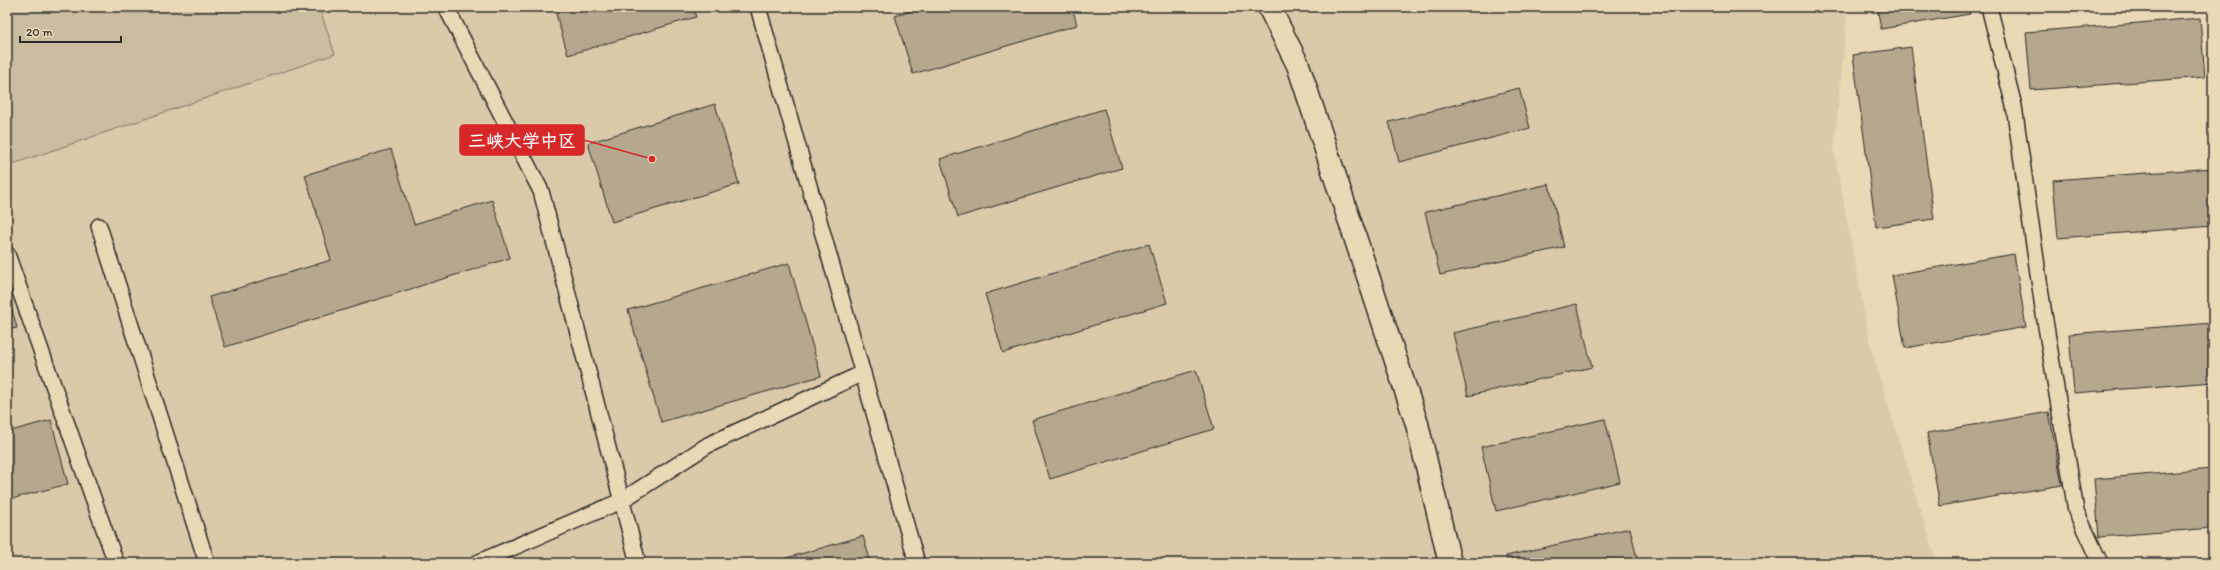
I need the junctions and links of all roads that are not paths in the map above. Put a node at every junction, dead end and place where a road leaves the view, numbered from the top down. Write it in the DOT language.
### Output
graph roads {
  1 [pos="446,7"];
  2 [pos="758,7"];
  3 [pos="1269,7"];
  4 [pos="1989,7"];
  5 [pos="99,226"];
  6 [pos="7,254"];
  7 [pos="863,373"];
  8 [pos="621,501"];
  9 [pos="116,563"];
  10 [pos="207,563"];
  11 [pos="477,563"];
  12 [pos="638,563"];
  13 [pos="917,563"];
  14 [pos="1450,563"];
  15 [pos="2100,563"];
  1 -- 8 [label="lane"];
  2 -- 7 [label="lane"];
  3 -- 14 [label="street"];
  4 -- 15 [label="lane"];
  5 -- 10 [label="lane"];
  6 -- 9 [label="lane"];
  7 -- 8 [label="lane"];
  7 -- 13 [label="lane"];
  8 -- 11 [label="lane"];
  8 -- 12 [label="lane"];
}
